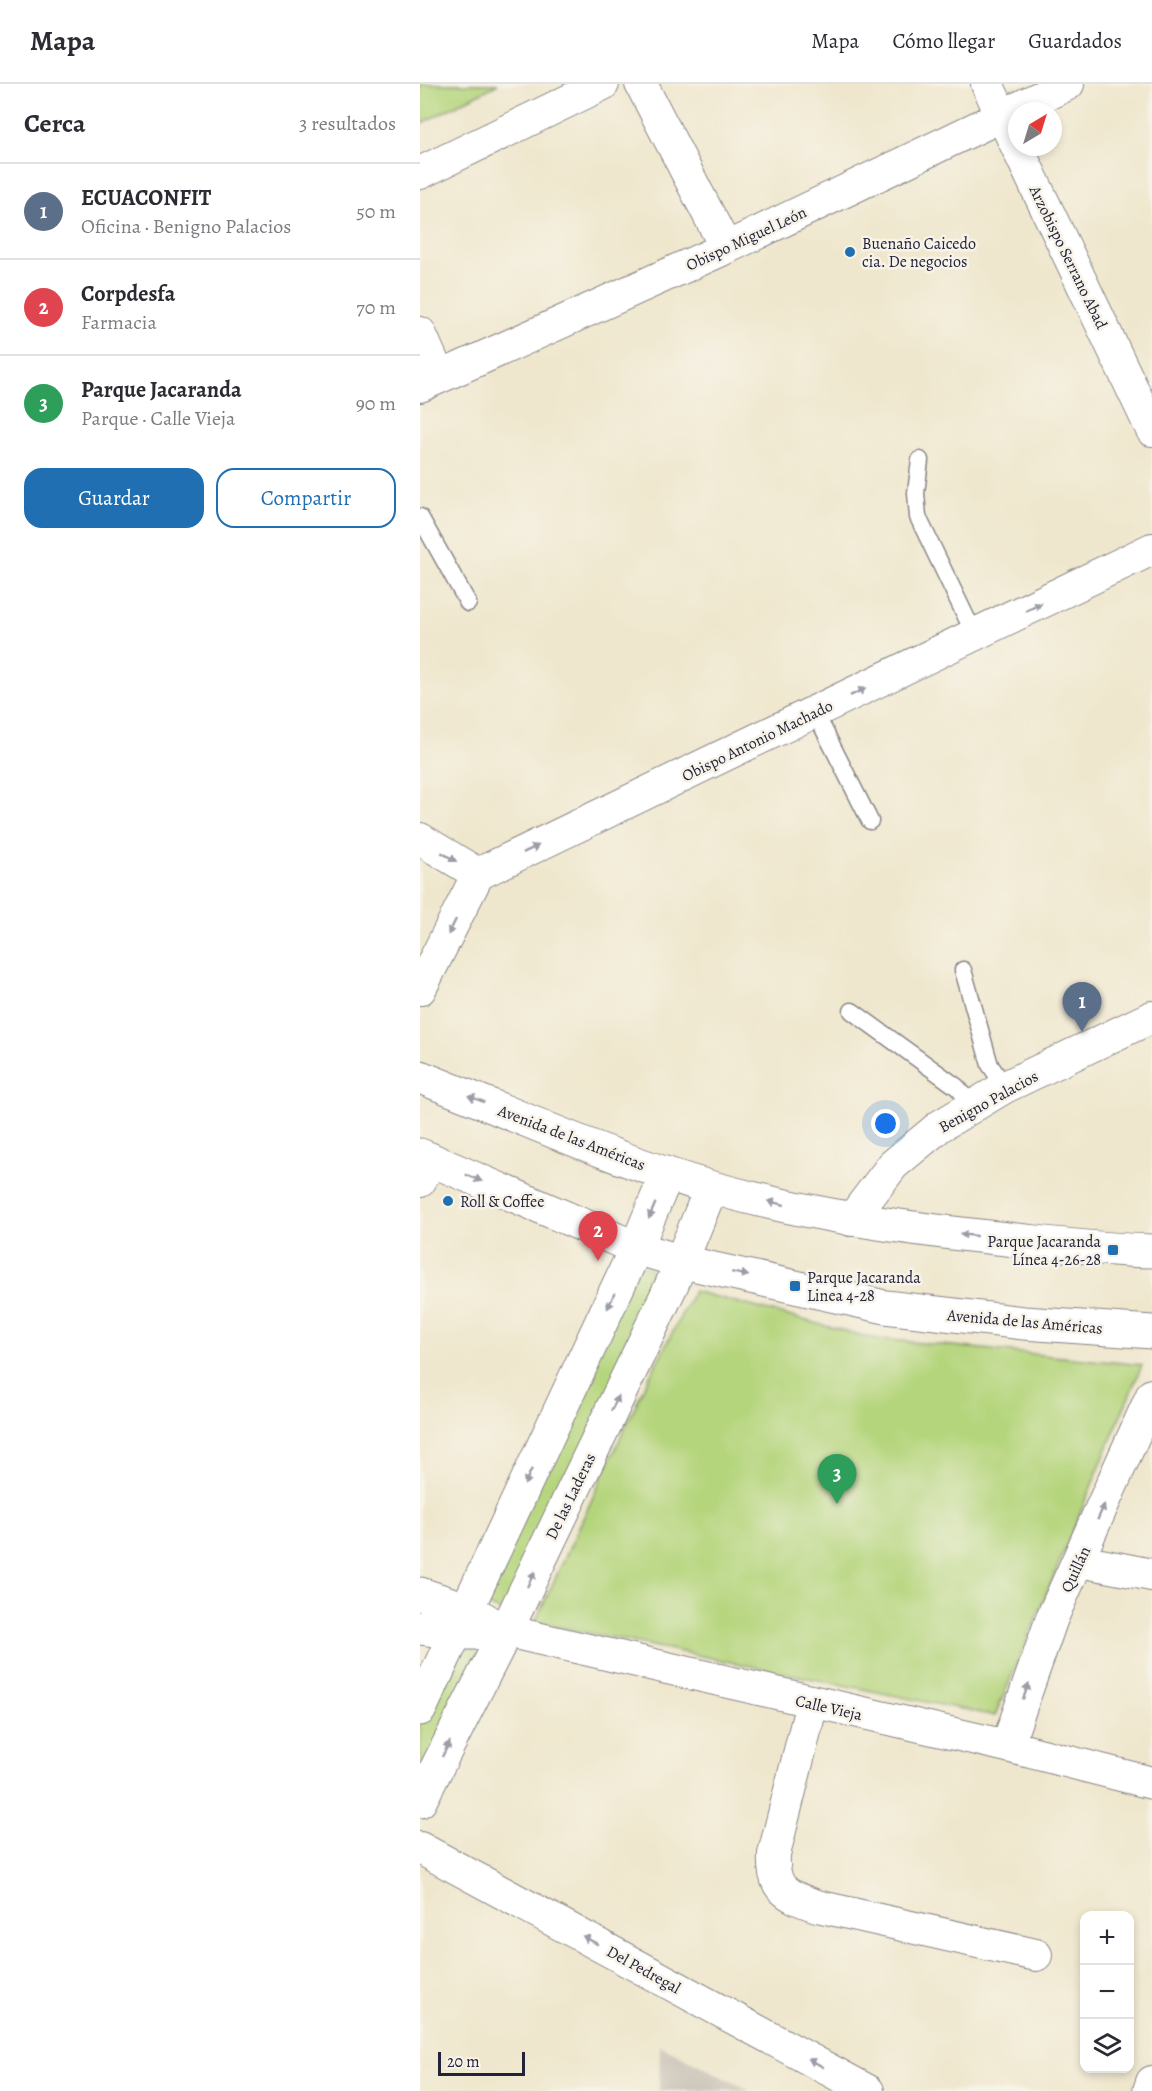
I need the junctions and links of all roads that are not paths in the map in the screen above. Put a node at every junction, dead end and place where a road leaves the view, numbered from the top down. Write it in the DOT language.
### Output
graph roads {
  1 [pos="603,84"];
  2 [pos="641,84"];
  3 [pos="987,84"];
  4 [pos="1068,84"];
  5 [pos="1002,117"];
  6 [pos="420,173"];
  7 [pos="726,248"];
  8 [pos="420,333"];
  9 [pos="430,381"];
  10 [pos="1152,430"];
  11 [pos="920,460"];
  12 [pos="420,517"];
  13 [pos="1152,549"];
  14 [pos="468,603"];
  15 [pos="979,634"];
  16 [pos="815,712"];
  17 [pos="870,821"];
  18 [pos="420,839"];
  19 [pos="478,874"];
  20 [pos="963,970"];
  21 [pos="420,989"];
  22 [pos="852,1011"];
  23 [pos="1152,1017"];
  24 [pos="420,1077"];
  25 [pos="1005,1087"];
  26 [pos="973,1105"];
  27 [pos="424,1165"];
  28 [pos="667,1174"];
  29 [pos="711,1188"];
  30 [pos="851,1220"];
  31 [pos="636,1248"];
  32 [pos="1152,1251"];
  33 [pos="682,1262"];
  34 [pos="1152,1332"];
  35 [pos="1152,1395"];
  36 [pos="1080,1561"];
  37 [pos="1152,1575"];
  38 [pos="420,1594"];
  39 [pos="460,1621"];
  40 [pos="420,1628"];
  41 [pos="506,1631"];
  42 [pos="812,1703"];
  43 [pos="420,1709"];
  44 [pos="1007,1746"];
  45 [pos="1152,1783"];
  46 [pos="420,1801"];
  47 [pos="420,1848"];
  48 [pos="1036,1955"];
  49 [pos="1152,2082"];
  50 [pos="867,2091"];
  51 [pos="1149,2091"];
  1 -- 6 [label="street"];
  2 -- 7 [label="street"];
  3 -- 5 [label="street, Arzobispo Serrano Abad"];
  4 -- 5 [label="street, Obispo Miguel León"];
  5 -- 7 [label="street, Obispo Miguel León"];
  5 -- 10 [label="street, Arzobispo Serrano Abad"];
  7 -- 9 [label="street, Obispo Miguel León"];
  8 -- 9 [label="street"];
  11 -- 15 [label="lane"];
  12 -- 14 [label="lane"];
  15 -- 13 [label="street, Obispo Antonio Machado, one-way"];
  16 -- 15 [label="street, Obispo Antonio Machado, one-way"];
  16 -- 17 [label="lane"];
  19 -- 16 [label="street, Obispo Antonio Machado, one-way"];
  18 -- 19 [label="street, one-way"];
  19 -- 21 [label="street, one-way"];
  20 -- 25 [label="lane"];
  22 -- 26 [label="lane"];
  23 -- 25 [label="street, Benigno Palacios"];
  28 -- 24 [label="main road, Avenida de las Américas, one-way"];
  25 -- 26 [label="street, Benigno Palacios"];
  26 -- 30 [label="street, Benigno Palacios"];
  27 -- 31 [label="main road, Avenida de las Américas, one-way"];
  28 -- 29 [label="main road, Avenida de las Américas"];
  28 -- 31 [label="main road, one-way"];
  30 -- 29 [label="main road, Avenida de las Américas, one-way"];
  29 -- 33 [label="main road, De las Laderas"];
  32 -- 30 [label="main road, Avenida de las Américas, one-way"];
  31 -- 33 [label="main road, Avenida de las Américas"];
  31 -- 39 [label="main road, one-way"];
  33 -- 34 [label="main road, Avenida de las Américas, one-way"];
  41 -- 33 [label="main road, De las Laderas, one-way"];
  36 -- 35 [label="street, Quillán, one-way"];
  36 -- 37 [label="street"];
  44 -- 36 [label="street, Quillán, one-way"];
  38 -- 39 [label="main road, Calle Vieja"];
  39 -- 40 [label="main road, Calle Vieja"];
  39 -- 41 [label="main road, Calle Vieja"];
  39 -- 43 [label="main road"];
  41 -- 42 [label="street, Calle Vieja"];
  46 -- 41 [label="main road, De las Laderas, one-way"];
  42 -- 44 [label="street, Calle Vieja"];
  42 -- 48 [label="street"];
  44 -- 45 [label="street, Calle Vieja"];
  50 -- 47 [label="street, Del Pedregal, one-way"];
  49 -- 51 [label="street"];
}
